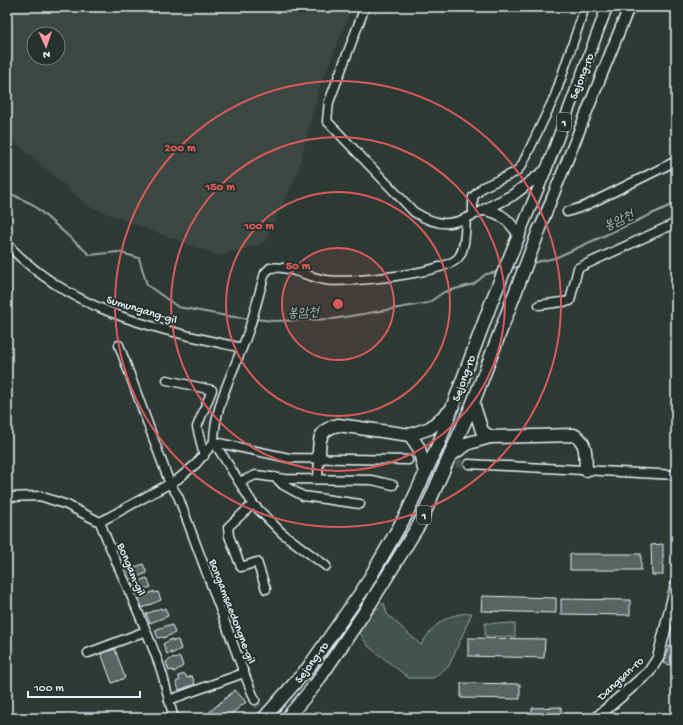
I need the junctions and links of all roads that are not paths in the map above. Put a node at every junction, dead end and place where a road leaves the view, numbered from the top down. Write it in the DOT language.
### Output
graph roads {
  1 [pos="365,7"];
  2 [pos="585,7"];
  3 [pos="607,7"];
  4 [pos="629,7"];
  5 [pos="676,161"];
  6 [pos="546,170"];
  7 [pos="484,210"];
  8 [pos="567,212"];
  9 [pos="470,217"];
  10 [pos="676,223"];
  11 [pos="540,228"];
  12 [pos="519,235"];
  13 [pos="7,244"];
  14 [pos="539,305"];
  15 [pos="119,345"];
  16 [pos="243,345"];
  17 [pos="167,380"];
  18 [pos="473,402"];
  19 [pos="452,409"];
  20 [pos="410,435"];
  21 [pos="490,438"];
  22 [pos="214,442"];
  23 [pos="451,455"];
  24 [pos="204,456"];
  25 [pos="319,459"];
  26 [pos="408,460"];
  27 [pos="470,464"];
  28 [pos="586,470"];
  29 [pos="425,473"];
  30 [pos="676,475"];
  31 [pos="274,477"];
  32 [pos="318,479"];
  33 [pos="239,482"];
  34 [pos="170,484"];
  35 [pos="394,485"];
  36 [pos="7,497"];
  37 [pos="253,504"];
  38 [pos="360,504"];
  39 [pos="100,522"];
  40 [pos="326,566"];
  41 [pos="676,585"];
  42 [pos="266,589"];
  43 [pos="146,631"];
  44 [pos="88,652"];
  45 [pos="244,673"];
  46 [pos="169,700"];
  47 [pos="255,700"];
  48 [pos="174,718"];
  49 [pos="264,718"];
  50 [pos="287,718"];
  51 [pos="596,718"];
  1 -- 9 [label="street"];
  2 -- 9 [label="street"];
  3 -- 6 [label="main road, Sejong-ro / 1"];
  4 -- 11 [label="main road, Sejong-ro / 1"];
  5 -- 8 [label="street"];
  6 -- 7 [label="main road"];
  6 -- 12 [label="main road, Sejong-ro / 1"];
  7 -- 9 [label="street"];
  7 -- 12 [label="main road"];
  9 -- 16 [label="street"];
  10 -- 14 [label="street"];
  11 -- 18 [label="highway, Sejong-ro / 1"];
  12 -- 19 [label="highway, Sejong-ro / 1"];
  13 -- 16 [label="street, Sumungang-gil"];
  15 -- 34 [label="street, Bongamsaedongne-gil"];
  16 -- 22 [label="street"];
  17 -- 24 [label="street"];
  18 -- 21 [label="highway"];
  18 -- 23 [label="highway, Sejong-ro / 1"];
  19 -- 20 [label="highway"];
  19 -- 29 [label="highway, Sejong-ro / 1"];
  20 -- 25 [label="highway"];
  20 -- 29 [label="highway"];
  21 -- 23 [label="highway"];
  21 -- 28 [label="highway"];
  22 -- 24 [label="street"];
  22 -- 25 [label="street"];
  22 -- 33 [label="street"];
  23 -- 50 [label="highway, Sejong-ro / 1"];
  24 -- 34 [label="street"];
  25 -- 26 [label="street"];
  25 -- 32 [label="street"];
  27 -- 28 [label="street"];
  28 -- 30 [label="street"];
  29 -- 49 [label="highway, Sejong-ro / 1"];
  31 -- 32 [label="street"];
  31 -- 33 [label="street"];
  31 -- 38 [label="street"];
  32 -- 35 [label="street"];
  33 -- 37 [label="street"];
  34 -- 39 [label="street"];
  34 -- 45 [label="street, Bongamsaedongne-gil"];
  36 -- 39 [label="street"];
  37 -- 40 [label="street"];
  37 -- 42 [label="street, Bongamsaedongne-gil"];
  39 -- 43 [label="street, Bongam-gil"];
  41 -- 51 [label="main road, Dangsan-ro"];
  43 -- 44 [label="street"];
  43 -- 46 [label="street, Bongam-gil"];
  45 -- 46 [label="street, Bongamsaedongne-gil"];
  45 -- 47 [label="street"];
  46 -- 48 [label="street, Bongam-gil"];
}
